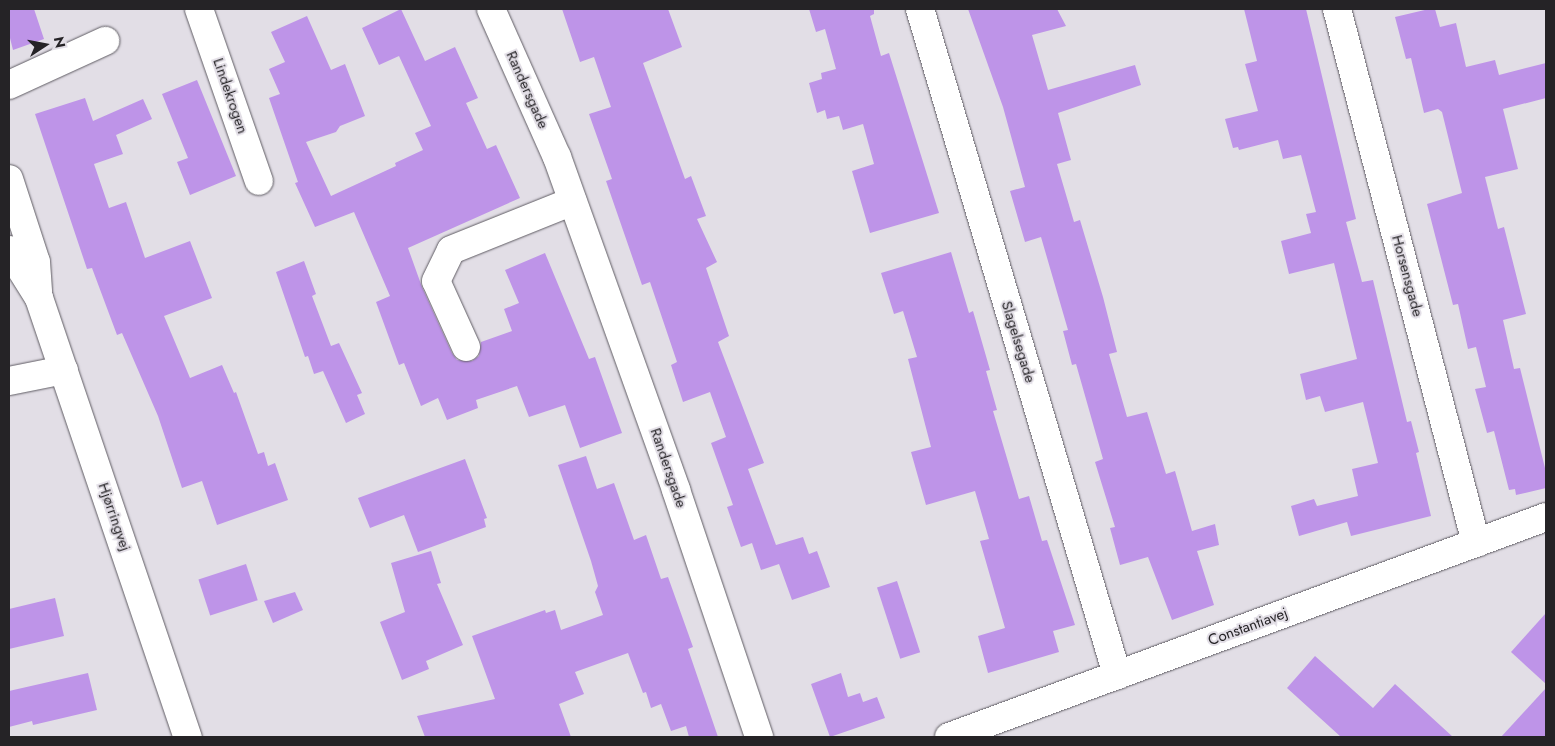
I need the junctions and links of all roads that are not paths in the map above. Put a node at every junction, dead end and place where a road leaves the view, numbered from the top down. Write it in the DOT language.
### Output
graph roads {
  1 [pos="201,9"];
  2 [pos="491,9"];
  3 [pos="920,9"];
  4 [pos="1337,9"];
  5 [pos="105,41"];
  6 [pos="9,85"];
  7 [pos="9,179"];
  8 [pos="259,181"];
  9 [pos="573,201"];
  10 [pos="9,250"];
  11 [pos="39,298"];
  12 [pos="466,347"];
  13 [pos="64,370"];
  14 [pos="9,381"];
  15 [pos="1546,517"];
  16 [pos="1476,543"];
  17 [pos="1117,675"];
  18 [pos="186,737"];
  19 [pos="759,737"];
  20 [pos="949,737"];
  1 -- 8 [label="street, Lindekrogen"];
  2 -- 9 [label="street, Randersgade"];
  3 -- 17 [label="street, Slagelsegade"];
  4 -- 16 [label="street, Horsensgade"];
  5 -- 6 [label="street"];
  7 -- 11 [label="street, Hjørringvej"];
  9 -- 12 [label="street"];
  9 -- 19 [label="street, Randersgade"];
  10 -- 11 [label="street, Hjørringvej"];
  11 -- 13 [label="street, Hjørringvej"];
  13 -- 14 [label="street"];
  13 -- 18 [label="street, Hjørringvej"];
  15 -- 16 [label="street, Constantiavej"];
  16 -- 17 [label="street, Constantiavej"];
  17 -- 20 [label="street, Constantiavej"];
}
